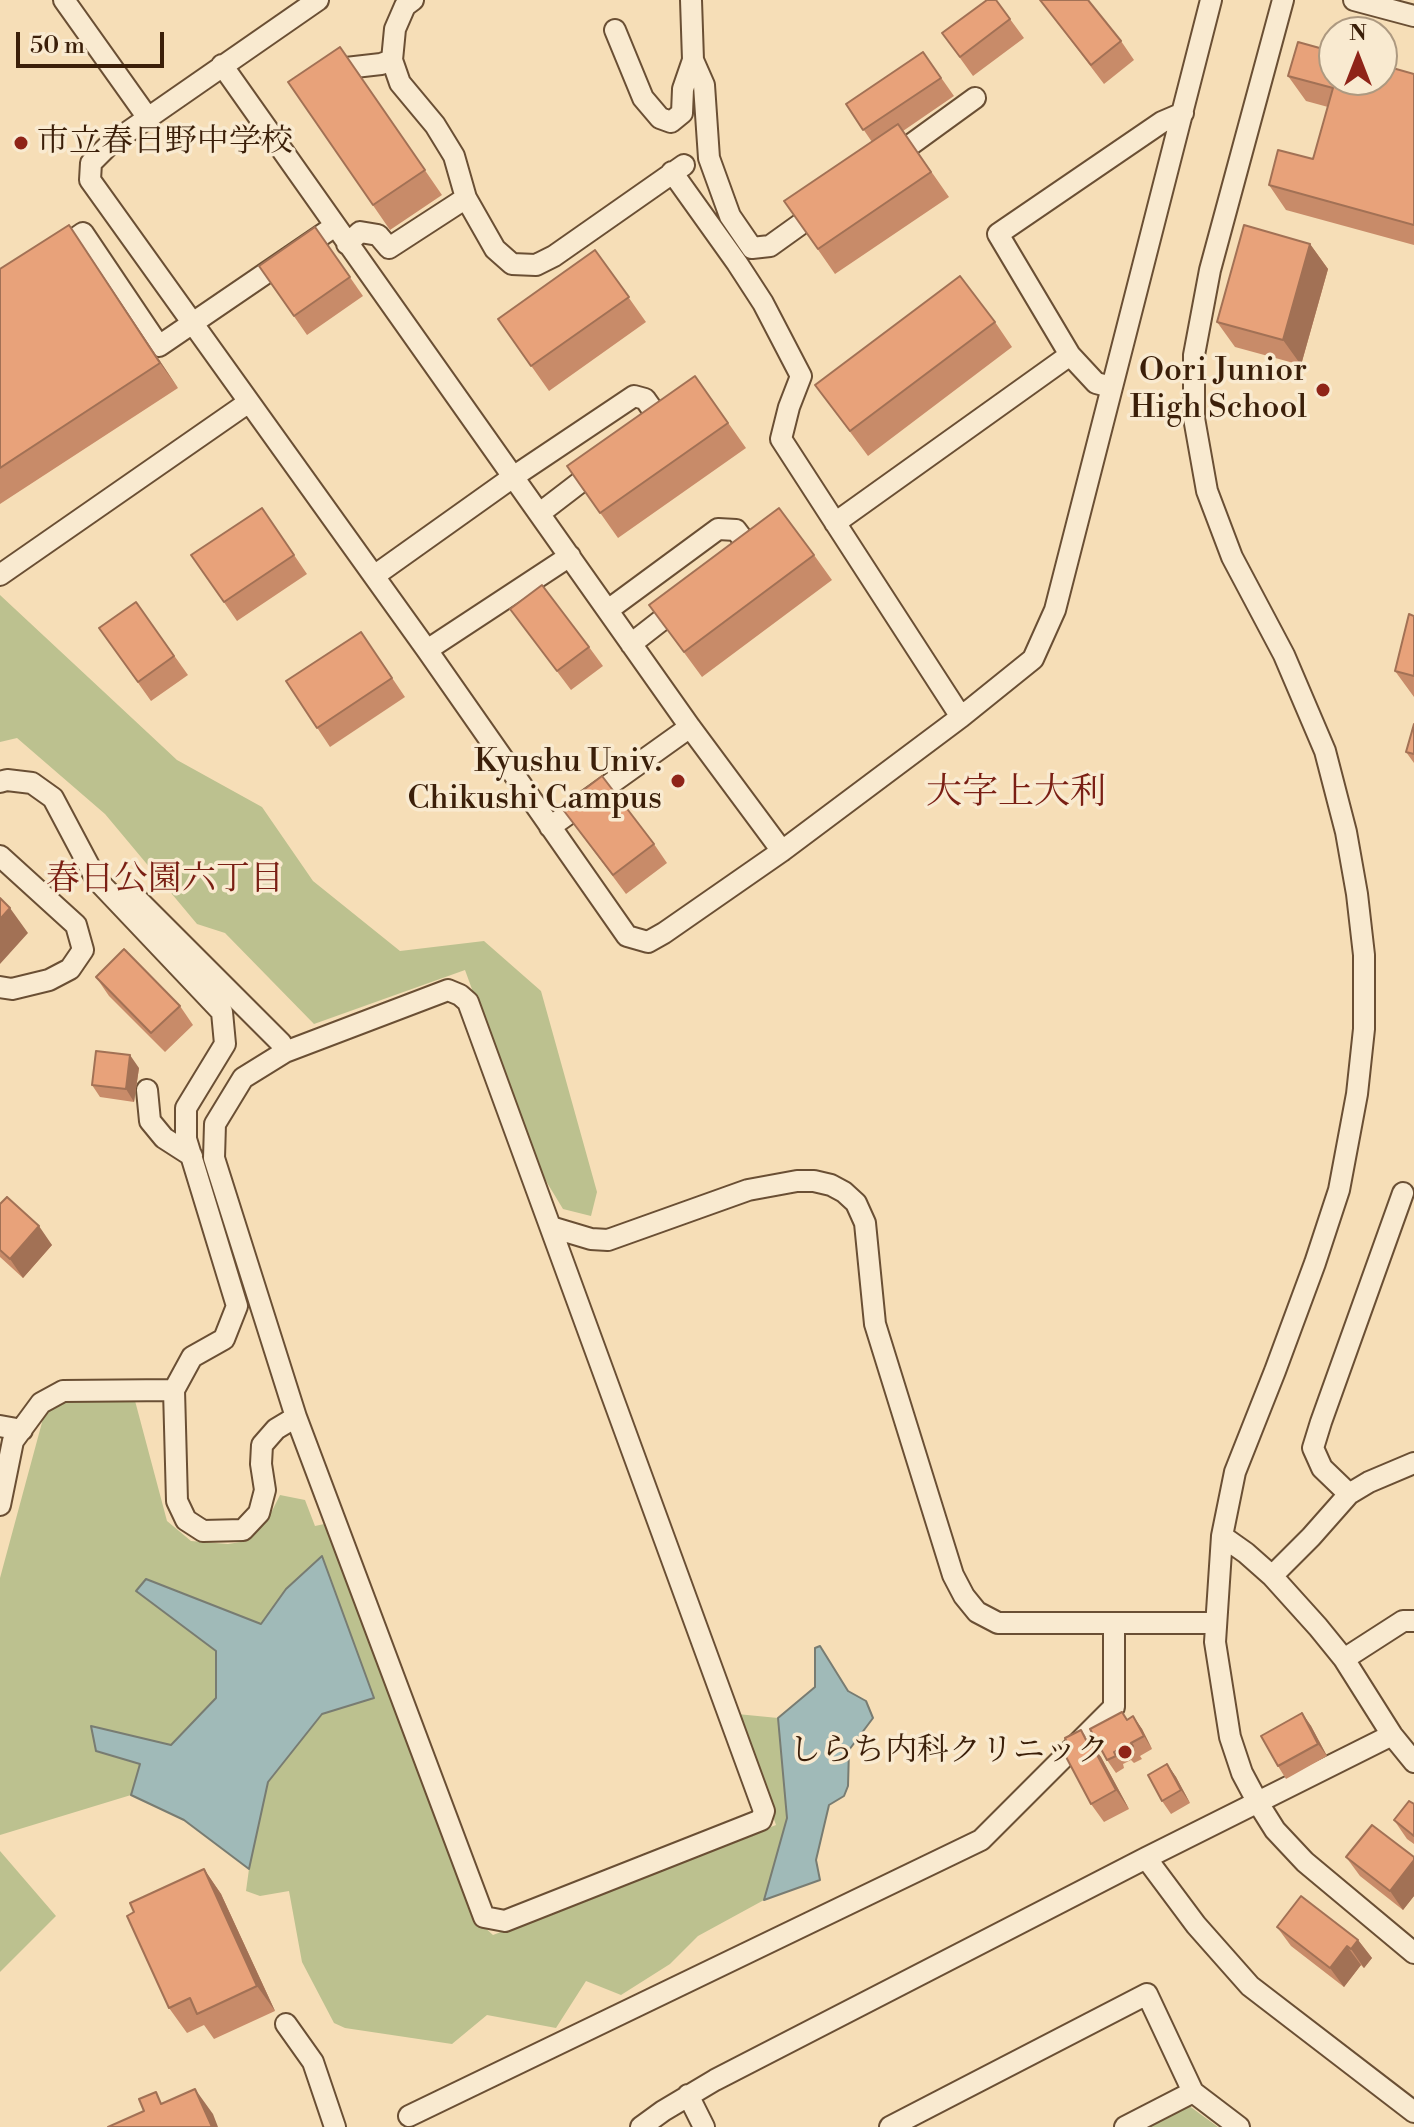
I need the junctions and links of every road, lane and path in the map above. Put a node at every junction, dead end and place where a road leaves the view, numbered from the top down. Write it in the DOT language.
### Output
graph roads {
  1 [pos="64,0"];
  2 [pos="318,0"];
  3 [pos="413,0"];
  4 [pos="691,0"];
  5 [pos="1211,0"];
  6 [pos="1283,0"];
  7 [pos="1354,0"];
  8 [pos="1414,16"];
  9 [pos="615,30"];
  10 [pos="392,60"];
  11 [pos="693,60"];
  12 [pos="222,65"];
  13 [pos="346,68"];
  14 [pos="975,98"];
  15 [pos="1183,113"];
  16 [pos="148,118"];
  17 [pos="872,172"];
  18 [pos="466,198"];
  19 [pos="834,200"];
  20 [pos="335,226"];
  21 [pos="347,244"];
  22 [pos="35,265"];
  23 [pos="193,324"];
  24 [pos="1070,355"];
  25 [pos="1111,387"];
  26 [pos="249,402"];
  27 [pos="634,441"];
  28 [pos="610,459"];
  29 [pos="513,477"];
  30 [pos="540,513"];
  31 [pos="835,523"];
  32 [pos="570,556"];
  33 [pos="2,570"];
  34 [pos="723,572"];
  35 [pos="374,576"];
  36 [pos="700,590"];
  37 [pos="608,610"];
  38 [pos="631,644"];
  39 [pos="427,650"];
  40 [pos="961,717"];
  41 [pos="690,727"];
  42 [pos="0,782"];
  43 [pos="550,827"];
  44 [pos="782,851"];
  45 [pos="0,856"];
  46 [pos="115,899"];
  47 [pos="0,987"];
  48 [pos="285,1052"];
  49 [pos="147,1090"];
  50 [pos="192,1156"];
  51 [pos="1403,1193"];
  52 [pos="551,1227"];
  53 [pos="174,1390"];
  54 [pos="296,1417"];
  55 [pos="0,1426"];
  56 [pos="22,1430"];
  57 [pos="1414,1463"];
  58 [pos="1349,1494"];
  59 [pos="0,1505"];
  60 [pos="1222,1536"];
  61 [pos="1272,1576"];
  62 [pos="1414,1621"];
  63 [pos="1216,1623"];
  64 [pos="1114,1624"];
  65 [pos="1344,1659"];
  66 [pos="1392,1735"];
  67 [pos="1414,1762"];
  68 [pos="1258,1803"];
  69 [pos="1146,1858"];
  70 [pos="1414,1953"];
  71 [pos="286,2024"];
  72 [pos="1193,2092"];
  73 [pos="688,2095"];
  74 [pos="1414,2112"];
  75 [pos="409,2116"];
  76 [pos="335,2127"];
  77 [pos="641,2127"];
  78 [pos="704,2127"];
  79 [pos="890,2127"];
  80 [pos="1125,2127"];
  81 [pos="1239,2127"];
  1 -- 16 [label="street"];
  2 -- 12 [label="street"];
  3 -- 10 [label="street"];
  4 -- 11 [label="street"];
  5 -- 15 [label="street"];
  6 -- 60 [label="street"];
  7 -- 8 [label="street"];
  9 -- 11 [label="street"];
  10 -- 13 [label="street"];
  10 -- 18 [label="street"];
  11 -- 19 [label="street"];
  12 -- 16 [label="street"];
  12 -- 20 [label="street"];
  14 -- 17 [label="street"];
  15 -- 24 [label="street"];
  15 -- 25 [label="street"];
  16 -- 23 [label="street"];
  18 -- 21 [label="street"];
  18 -- 31 [label="street"];
  20 -- 21 [label="street"];
  20 -- 23 [label="street"];
  21 -- 29 [label="street"];
  22 -- 23 [label="street"];
  23 -- 26 [label="street"];
  24 -- 25 [label="street"];
  24 -- 31 [label="street"];
  25 -- 40 [label="street"];
  26 -- 33 [label="street"];
  26 -- 35 [label="street"];
  27 -- 29 [label="street"];
  28 -- 30 [label="street"];
  29 -- 30 [label="street"];
  29 -- 35 [label="street"];
  30 -- 32 [label="street"];
  31 -- 40 [label="street"];
  32 -- 37 [label="street"];
  32 -- 39 [label="street"];
  34 -- 37 [label="street"];
  35 -- 39 [label="street"];
  36 -- 38 [label="street"];
  37 -- 38 [label="street"];
  38 -- 41 [label="street"];
  39 -- 43 [label="street"];
  40 -- 44 [label="street"];
  41 -- 43 [label="street"];
  41 -- 44 [label="street"];
  42 -- 46 [label="street"];
  43 -- 44 [label="street"];
  45 -- 47 [label="street"];
  46 -- 48 [label="street"];
  46 -- 50 [label="street"];
  48 -- 52 [label="street"];
  48 -- 54 [label="street"];
  49 -- 50 [label="street"];
  50 -- 53 [label="street"];
  51 -- 58 [label="street"];
  52 -- 54 [label="street"];
  52 -- 64 [label="street"];
  53 -- 54 [label="street"];
  53 -- 56 [label="street"];
  55 -- 56 [label="street"];
  56 -- 59 [label="street"];
  57 -- 58 [label="street"];
  58 -- 61 [label="street"];
  60 -- 61 [label="street"];
  60 -- 63 [label="street"];
  61 -- 65 [label="street"];
  62 -- 65 [label="street"];
  63 -- 64 [label="street"];
  63 -- 68 [label="street"];
  64 -- 75 [label="street"];
  65 -- 66 [label="street"];
  66 -- 67 [label="street"];
  66 -- 68 [label="street"];
  68 -- 69 [label="street"];
  68 -- 70 [label="street"];
  69 -- 73 [label="street"];
  69 -- 74 [label="street"];
  71 -- 76 [label="street"];
  72 -- 79 [label="street"];
  72 -- 80 [label="street"];
  72 -- 81 [label="street"];
  73 -- 77 [label="street"];
  73 -- 78 [label="street"];
}
